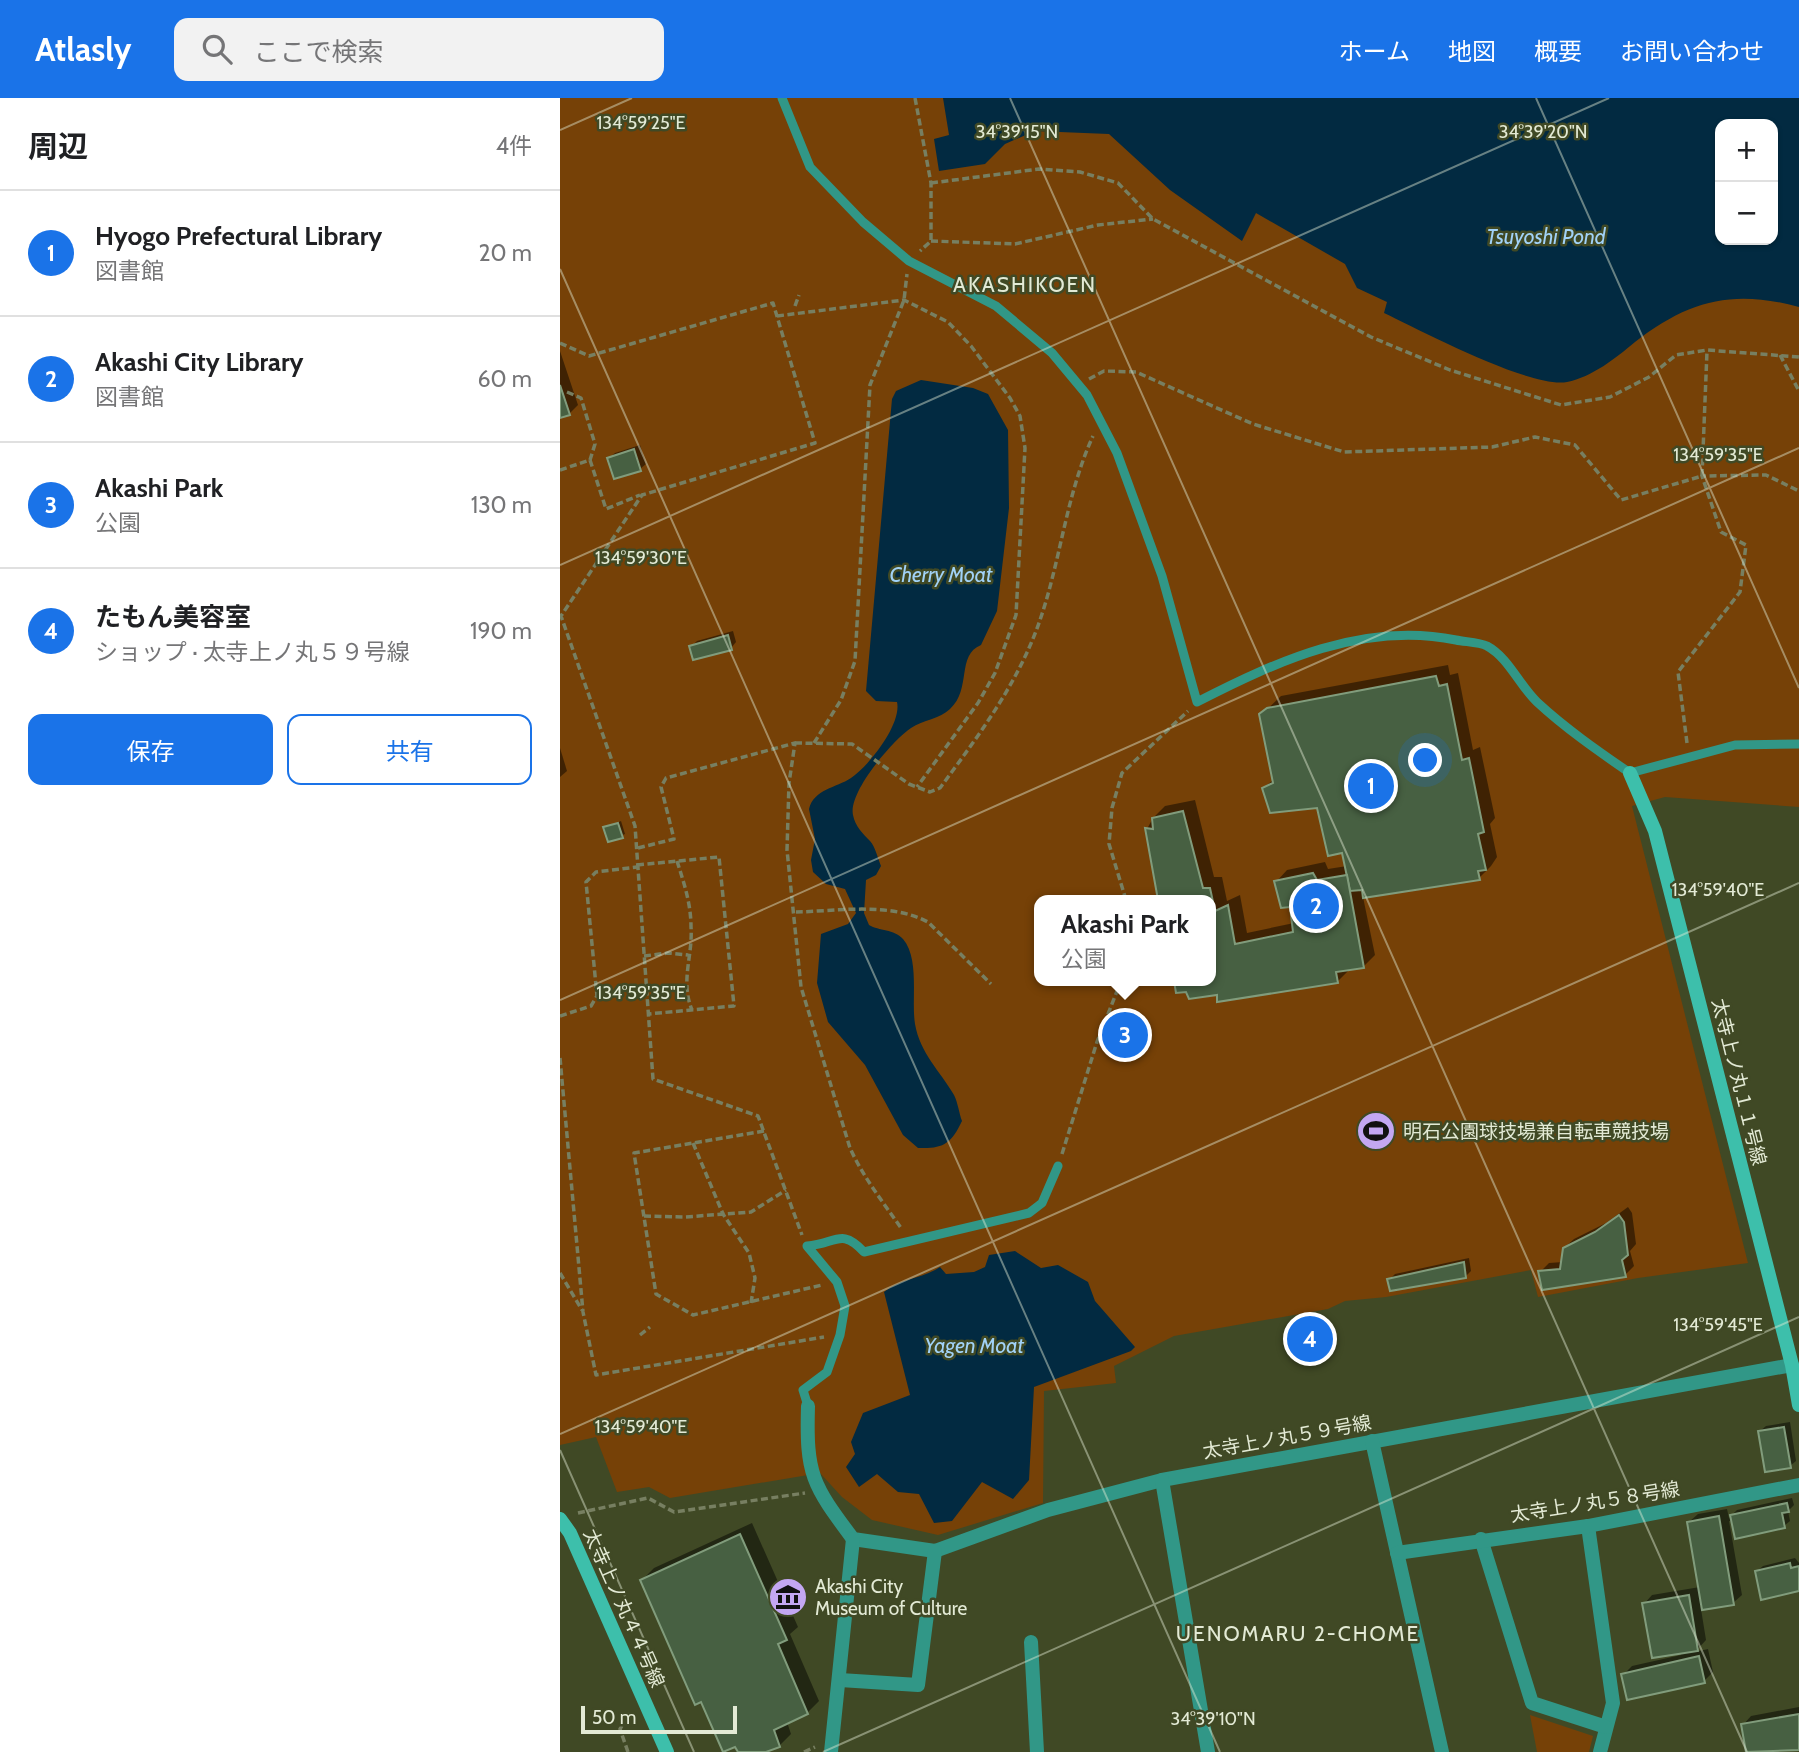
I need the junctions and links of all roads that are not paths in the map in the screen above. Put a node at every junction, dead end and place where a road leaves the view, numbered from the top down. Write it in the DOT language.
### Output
graph roads {
  1 [pos="782,98"];
  2 [pos="1799,744"];
  3 [pos="1630,773"];
  4 [pos="1058,1166"];
  5 [pos="1792,1365"];
  6 [pos="1799,1405"];
  7 [pos="808,1406"];
  8 [pos="1372,1441"];
  9 [pos="1162,1480"];
  10 [pos="1799,1485"];
  11 [pos="566,1517"];
  12 [pos="1588,1526"];
  13 [pos="853,1539"];
  14 [pos="1482,1539"];
  15 [pos="935,1550"];
  16 [pos="1397,1553"];
  17 [pos="1031,1642"];
  18 [pos="840,1680"];
  19 [pos="1606,1727"];
  20 [pos="667,1752"];
  21 [pos="831,1752"];
  22 [pos="1037,1752"];
  23 [pos="1208,1752"];
  24 [pos="1442,1752"];
  25 [pos="1600,1752"];
  1 -- 3 [label="lane"];
  2 -- 3 [label="lane"];
  3 -- 5 [label="street, 太寺上ノ丸１１号線"];
  4 -- 7 [label="lane"];
  5 -- 6 [label="street, 太寺上ノ丸１１号線"];
  5 -- 8 [label="street, 太寺上ノ丸５９号線"];
  7 -- 13 [label="street"];
  8 -- 9 [label="street, 太寺上ノ丸５９号線"];
  8 -- 16 [label="street"];
  9 -- 15 [label="street, 太寺上ノ丸５９号線"];
  9 -- 23 [label="street"];
  10 -- 12 [label="street, 太寺上ノ丸５８号線"];
  11 -- 20 [label="street, 太寺上ノ丸４４号線"];
  12 -- 14 [label="street, 太寺上ノ丸５８号線"];
  12 -- 19 [label="street"];
  13 -- 15 [label="street, 太寺上ノ丸５９号線"];
  13 -- 18 [label="street"];
  14 -- 16 [label="street, 太寺上ノ丸５８号線"];
  14 -- 19 [label="street"];
  15 -- 18 [label="street"];
  16 -- 24 [label="street"];
  17 -- 22 [label="street"];
  18 -- 21 [label="street"];
  19 -- 25 [label="street"];
}
